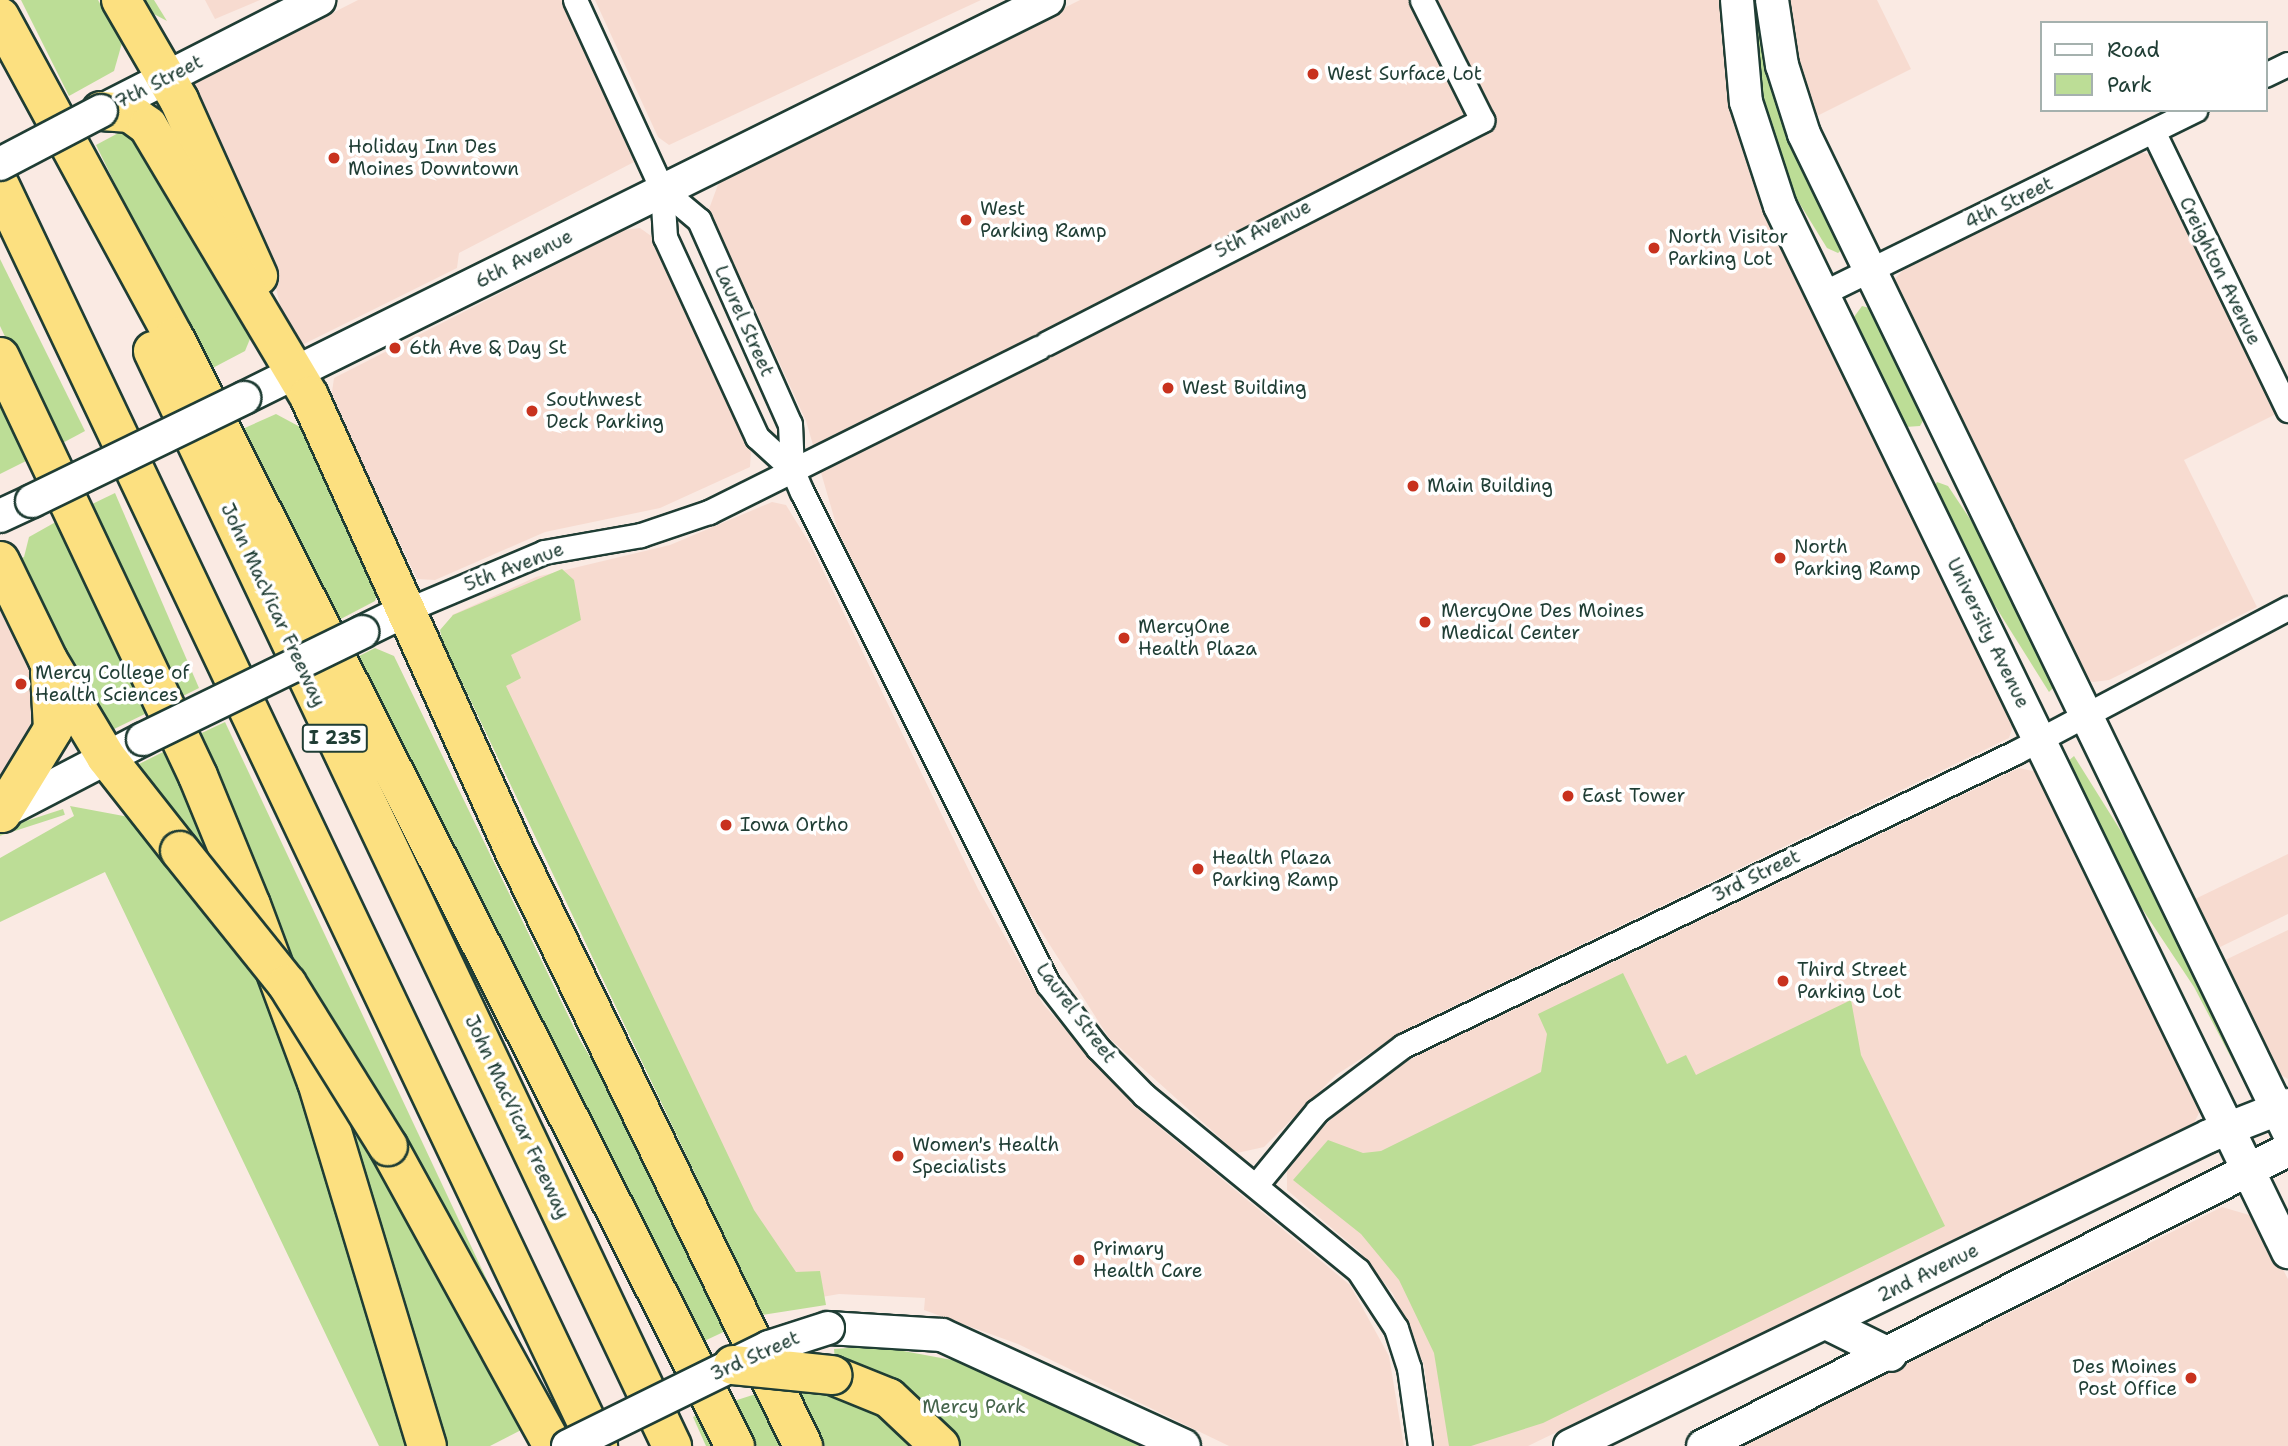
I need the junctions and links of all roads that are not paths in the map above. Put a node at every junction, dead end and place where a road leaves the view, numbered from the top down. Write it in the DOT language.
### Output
graph roads {
  1 [pos="121,0"];
  2 [pos="319,0"];
  3 [pos="575,0"];
  4 [pos="1048,0"];
  5 [pos="1422,0"];
  6 [pos="1737,0"];
  7 [pos="1772,0"];
  8 [pos="0,17"];
  9 [pos="0,30"];
  10 [pos="2288,64"];
  11 [pos="2267,74"];
  12 [pos="168,77"];
  13 [pos="101,111"];
  14 [pos="2191,112"];
  15 [pos="2153,131"];
  16 [pos="0,164"];
  17 [pos="0,186"];
  18 [pos="662,189"];
  19 [pos="1869,272"];
  20 [pos="1823,293"];
  21 [pos="273,339"];
  22 [pos="0,356"];
  23 [pos="295,373"];
  24 [pos="2288,410"];
  25 [pos="792,469"];
  26 [pos="0,516"];
  27 [pos="0,561"];
  28 [pos="2288,608"];
  29 [pos="407,610"];
  30 [pos="48,660"];
  31 [pos="2085,713"];
  32 [pos="2040,740"];
  33 [pos="106,757"];
  34 [pos="1,813"];
  35 [pos="2284,1115"];
  36 [pos="2228,1129"];
  37 [pos="2288,1150"];
  38 [pos="2249,1172"];
  39 [pos="1255,1185"];
  40 [pos="2288,1252"];
  41 [pos="1826,1323"];
  42 [pos="1891,1355"];
  43 [pos="733,1365"];
  44 [pos="1583,1443"];
  45 [pos="427,1446"];
  46 [pos="553,1446"];
  47 [pos="568,1446"];
  48 [pos="598,1446"];
  49 [pos="673,1446"];
  50 [pos="735,1446"];
  51 [pos="803,1446"];
  52 [pos="940,1446"];
  53 [pos="1184,1446"];
  54 [pos="1420,1446"];
  55 [pos="1703,1446"];
  1 -- 12 [label="highway"];
  2 -- 12 [label="main road, 7th Street"];
  3 -- 18 [label="street, Laurel Street"];
  4 -- 18 [label="main road, 6th Avenue"];
  5 -- 25 [label="street, 5th Avenue"];
  6 -- 20 [label="main road, University Avenue"];
  7 -- 19 [label="main road"];
  8 -- 50 [label="highway"];
  9 -- 49 [label="highway, John MacVicar Freeway / I 235"];
  10 -- 11 [label="street"];
  12 -- 13 [label="main road, 7th Street"];
  12 -- 21 [label="highway"];
  13 -- 16 [label="main road, 7th Street, bridge"];
  13 -- 21 [label="highway"];
  14 -- 15 [label="street, 4th Street"];
  15 -- 19 [label="street, 4th Street"];
  15 -- 24 [label="street, Creighton Avenue"];
  17 -- 48 [label="highway"];
  18 -- 23 [label="main road, 6th Avenue"];
  18 -- 25 [label="street, Laurel Street"];
  18 -- 25 [label="street, Laurel Street"];
  19 -- 20 [label="street, 4th Street"];
  19 -- 31 [label="main road"];
  20 -- 32 [label="main road, University Avenue"];
  21 -- 23 [label="highway"];
  22 -- 45 [label="highway"];
  23 -- 26 [label="main road, 6th Avenue, bridge"];
  23 -- 29 [label="highway"];
  25 -- 29 [label="street, 5th Avenue"];
  25 -- 39 [label="street, Laurel Street"];
  27 -- 30 [label="highway"];
  28 -- 31 [label="street, 3rd Street"];
  29 -- 33 [label="main road, 5th Avenue, bridge"];
  29 -- 51 [label="highway"];
  30 -- 33 [label="highway"];
  30 -- 34 [label="highway"];
  31 -- 32 [label="street, 3rd Street"];
  31 -- 35 [label="main road"];
  32 -- 36 [label="main road, University Avenue"];
  32 -- 39 [label="street, 3rd Street"];
  33 -- 34 [label="main road, 5th Avenue"];
  33 -- 46 [label="highway, bridge"];
  35 -- 36 [label="main road, 2nd Avenue"];
  36 -- 38 [label="main road, University Avenue"];
  36 -- 41 [label="main road, 2nd Avenue"];
  37 -- 38 [label="main road"];
  38 -- 40 [label="main road, University Avenue"];
  38 -- 42 [label="main road"];
  39 -- 54 [label="street, Laurel Street"];
  41 -- 42 [label="main road"];
  41 -- 44 [label="main road, 2nd Avenue"];
  42 -- 55 [label="main road"];
  43 -- 47 [label="main road, 3rd Street, bridge"];
  43 -- 52 [label="highway, bridge"];
  43 -- 53 [label="main road, 3rd Street, bridge"];
}
